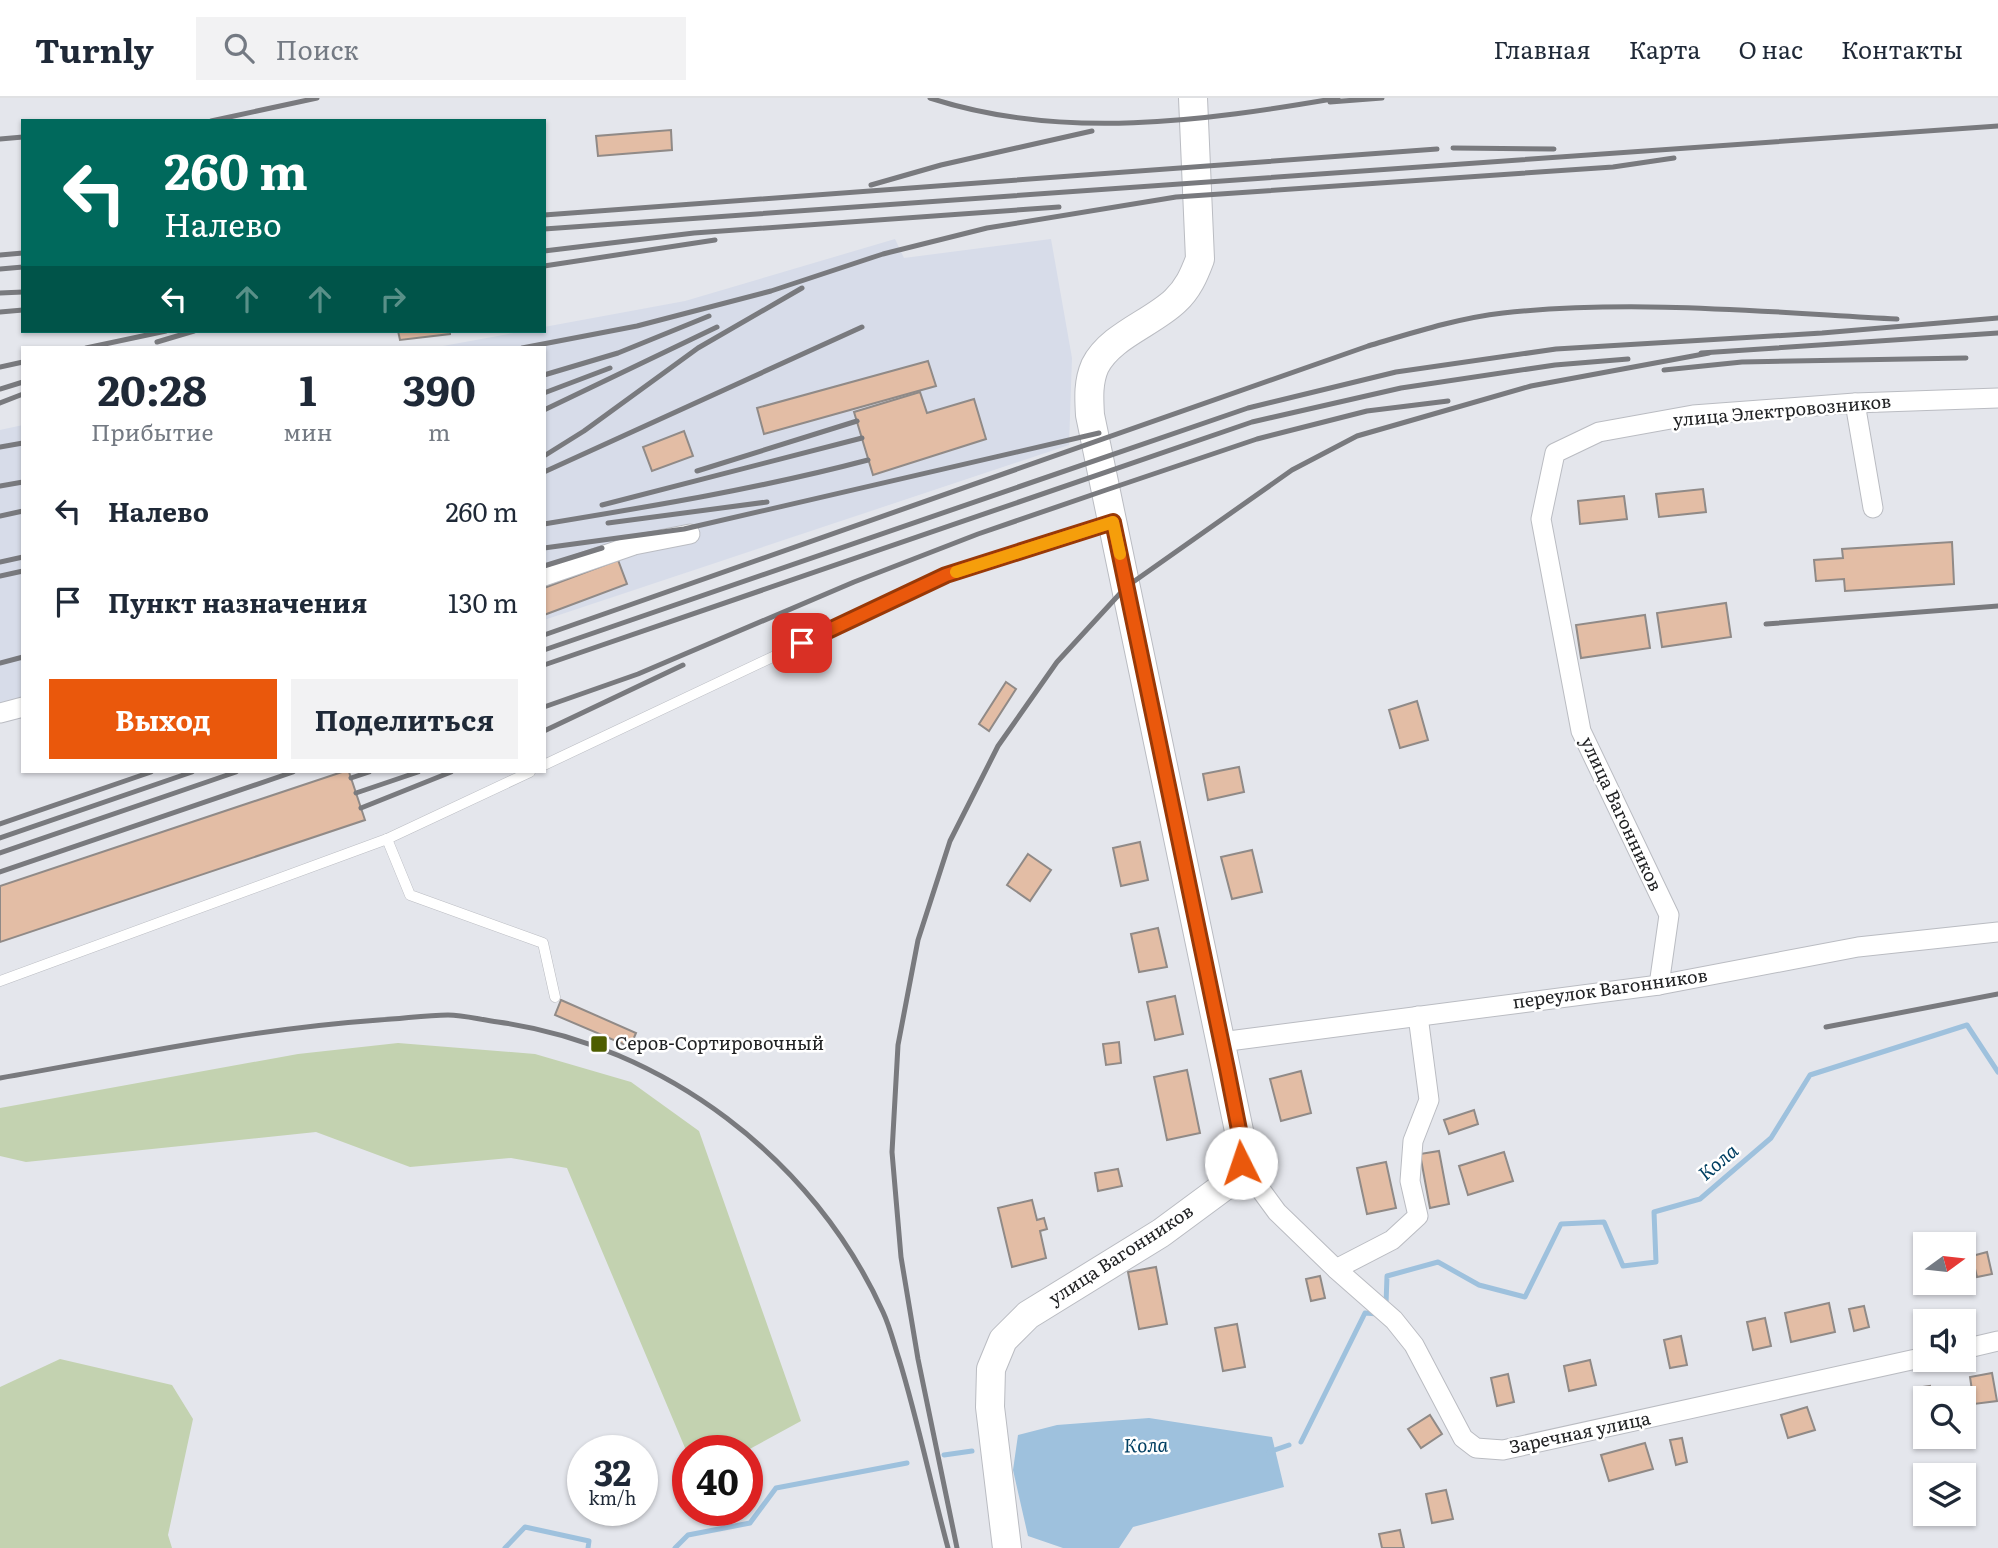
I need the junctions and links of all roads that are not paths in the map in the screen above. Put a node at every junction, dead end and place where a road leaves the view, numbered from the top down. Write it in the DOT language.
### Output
graph roads {
  1 [pos="1194,98"];
  2 [pos="1998,398"];
  3 [pos="1855,403"];
  4 [pos="1874,508"];
  5 [pos="1541,519"];
  6 [pos="1113,522"];
  7 [pos="690,534"];
  8 [pos="546,575"];
  9 [pos="21,708"];
  10 [pos="0,713"];
  11 [pos="546,764"];
  12 [pos="528,773"];
  13 [pos="387,839"];
  14 [pos="1998,932"];
  15 [pos="0,981"];
  16 [pos="1659,985"];
  17 [pos="555,997"];
  18 [pos="1418,1016"];
  19 [pos="1221,1042"];
  20 [pos="1241,1163"];
  21 [pos="1336,1269"];
  22 [pos="1998,1341"];
  23 [pos="1976,1346"];
  24 [pos="1913,1360"];
  25 [pos="1007,1548"];
  1 -- 6 [label="street"];
  2 -- 3 [label="street, улица Электровозников"];
  3 -- 4 [label="street"];
  3 -- 5 [label="street, улица Электровозников"];
  5 -- 16 [label="street, улица Вагонников"];
  6 -- 11 [label="lane"];
  6 -- 19 [label="street"];
  7 -- 8 [label="street"];
  9 -- 10 [label="street"];
  12 -- 13 [label="lane"];
  13 -- 15 [label="lane"];
  13 -- 17 [label="lane"];
  14 -- 16 [label="street, переулок Вагонников"];
  16 -- 18 [label="street, переулок Вагонников"];
  18 -- 19 [label="street, переулок Вагонников"];
  18 -- 21 [label="street"];
  19 -- 20 [label="street"];
  20 -- 21 [label="street, Заречная улица"];
  20 -- 25 [label="street, улица Вагонников"];
  21 -- 24 [label="street, Заречная улица"];
  22 -- 23 [label="street"];
}
